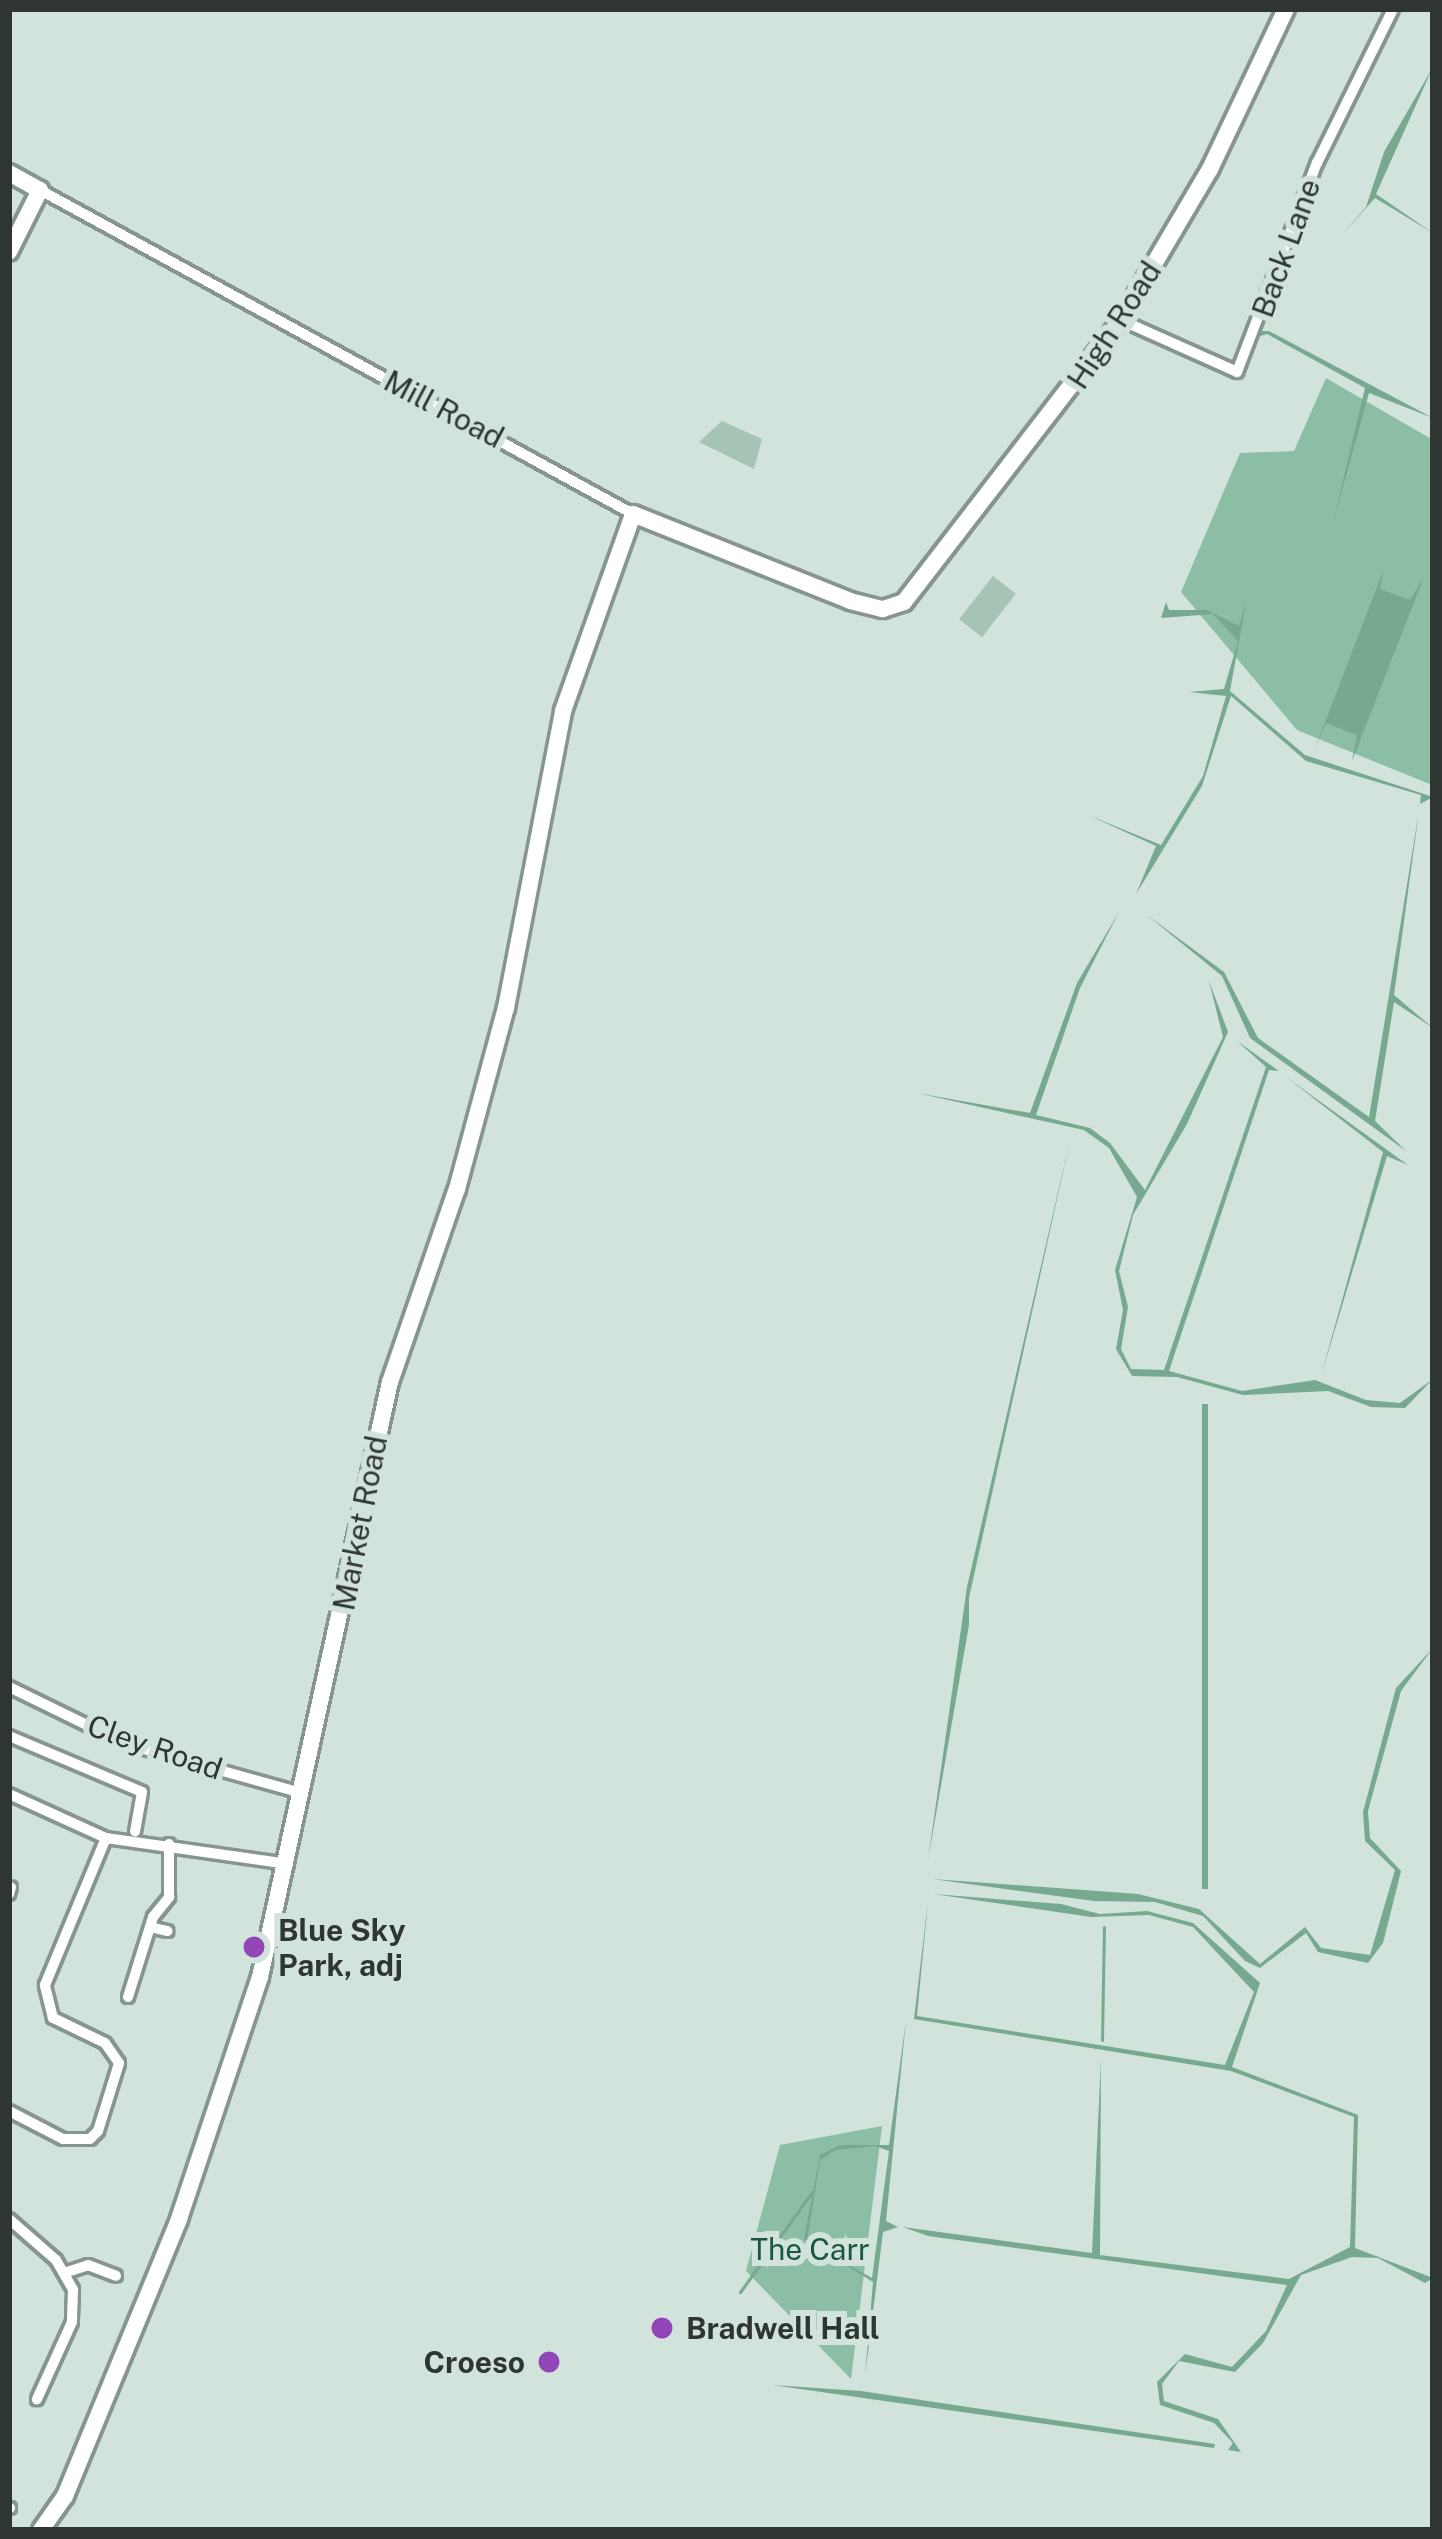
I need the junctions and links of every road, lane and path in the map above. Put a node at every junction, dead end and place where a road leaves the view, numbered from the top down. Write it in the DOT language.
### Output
graph roads {
  1 [pos="1286,9"];
  2 [pos="1393,9"];
  3 [pos="9,173"];
  4 [pos="40,190"];
  5 [pos="9,252"];
  6 [pos="1121,320"];
  7 [pos="633,514"];
  8 [pos="894,607"];
  9 [pos="9,1687"];
  10 [pos="9,1736"];
  11 [pos="9,1794"];
  12 [pos="305,1794"];
  13 [pos="135,1831"];
  14 [pos="106,1838"];
  15 [pos="169,1844"];
  16 [pos="288,1864"];
  17 [pos="150,1927"];
  18 [pos="168,1931"];
  19 [pos="128,1997"];
  20 [pos="9,2111"];
  21 [pos="9,2219"];
  22 [pos="67,2272"];
  23 [pos="116,2276"];
  24 [pos="38,2399"];
  25 [pos="45,2525"];
  1 -- 6 [label="street, High Road"];
  2 -- 6 [label="street, Back Lane"];
  3 -- 4 [label="street, Mill Road"];
  4 -- 5 [label="street"];
  4 -- 7 [label="street, Mill Road"];
  6 -- 8 [label="street, High Road"];
  7 -- 8 [label="street, Mill Road"];
  7 -- 12 [label="street, Market Road"];
  9 -- 12 [label="street, Cley Road"];
  10 -- 13 [label="street"];
  11 -- 14 [label="street"];
  12 -- 16 [label="street, Market Road"];
  14 -- 15 [label="street"];
  14 -- 20 [label="street"];
  15 -- 16 [label="street"];
  15 -- 17 [label="street"];
  16 -- 25 [label="street, Market Road"];
  17 -- 18 [label="street"];
  17 -- 19 [label="street"];
  21 -- 22 [label="street"];
  22 -- 23 [label="street"];
  22 -- 24 [label="street"];
}
